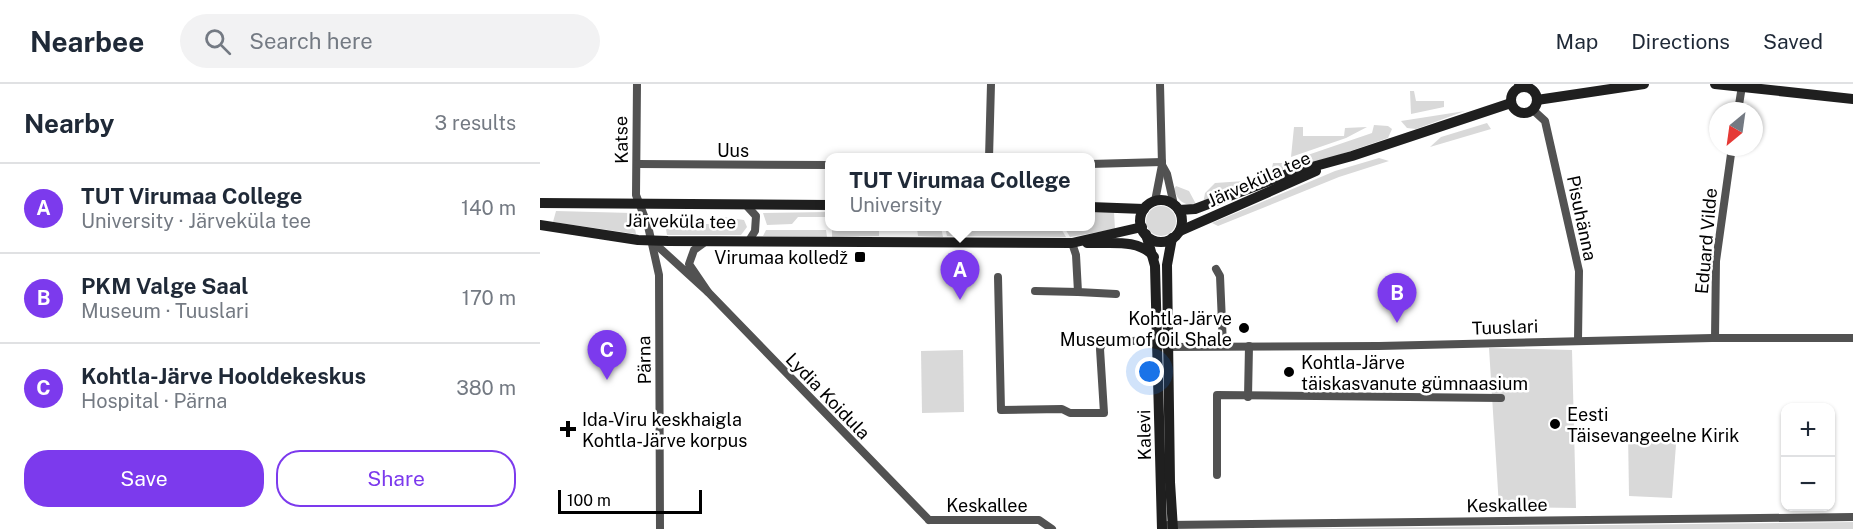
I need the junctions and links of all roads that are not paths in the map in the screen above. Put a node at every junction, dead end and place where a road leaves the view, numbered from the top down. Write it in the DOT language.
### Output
graph roads {
  1 [pos="637,84"];
  2 [pos="992,84"];
  3 [pos="1160,84"];
  4 [pos="1644,84"];
  5 [pos="1715,84"];
  6 [pos="1518,86"];
  7 [pos="1742,86"];
  8 [pos="1853,99"];
  9 [pos="1739,102"];
  10 [pos="1511,103"];
  11 [pos="1535,105"];
  12 [pos="989,153"];
  13 [pos="1352,156"];
  14 [pos="1731,156"];
  15 [pos="1162,163"];
  16 [pos="637,164"];
  17 [pos="1095,164"];
  18 [pos="825,165"];
  19 [pos="638,200"];
  20 [pos="1155,201"];
  21 [pos="540,203"];
  22 [pos="746,205"];
  23 [pos="825,205"];
  24 [pos="1095,207"];
  25 [pos="1177,207"];
  26 [pos="1144,209"];
  27 [pos="540,225"];
  28 [pos="1144,231"];
  29 [pos="1176,234"];
  30 [pos="723,239"];
  31 [pos="750,239"];
  32 [pos="651,240"];
  33 [pos="1072,243"];
  34 [pos="1154,257"];
  35 [pos="1216,269"];
  36 [pos="998,277"];
  37 [pos="1035,291"];
  38 [pos="708,292"];
  39 [pos="1078,292"];
  40 [pos="1116,294"];
  41 [pos="1715,338"];
  42 [pos="1853,338"];
  43 [pos="1578,340"];
  44 [pos="1163,344"];
  45 [pos="1223,346"];
  46 [pos="1249,346"];
  47 [pos="1248,397"];
  48 [pos="1501,398"];
  49 [pos="1217,475"];
  50 [pos="1853,517"];
  51 [pos="929,525"];
  52 [pos="1167,527"];
  53 [pos="660,529"];
  54 [pos="1052,529"];
  1 -- 16 [label="street, Katse"];
  2 -- 12 [label="street"];
  3 -- 15 [label="street"];
  4 -- 11 [label="main road"];
  5 -- 7 [label="main road"];
  6 -- 10 [label="main road"];
  6 -- 11 [label="main road"];
  7 -- 8 [label="main road"];
  7 -- 9 [label="street"];
  10 -- 11 [label="main road"];
  10 -- 13 [label="main road, Järveküla tee"];
  11 -- 43 [label="street, Pisuhänna"];
  13 -- 25 [label="main road, Järveküla tee"];
  13 -- 29 [label="main road, Järveküla tee"];
  14 -- 41 [label="street, Eduard Vilde"];
  15 -- 17 [label="street"];
  15 -- 20 [label="street"];
  15 -- 25 [label="street"];
  16 -- 18 [label="street, Uus"];
  16 -- 19 [label="street, Katse"];
  19 -- 21 [label="main road, Järveküla tee"];
  19 -- 22 [label="main road, Järveküla tee"];
  19 -- 32 [label="street, Pärna"];
  20 -- 25 [label="main road"];
  20 -- 26 [label="main road"];
  22 -- 23 [label="main road, Järveküla tee"];
  22 -- 31 [label="street, Järveküla tee"];
  24 -- 26 [label="main road"];
  25 -- 29 [label="main road"];
  26 -- 28 [label="main road"];
  27 -- 32 [label="main road, Järveküla tee"];
  28 -- 29 [label="main road"];
  28 -- 33 [label="main road, Järveküla tee"];
  28 -- 34 [label="main road, Kalevi"];
  29 -- 44 [label="main road, Kalevi"];
  30 -- 31 [label="main road, Järveküla tee"];
  30 -- 32 [label="main road, Järveküla tee"];
  30 -- 38 [label="street, Lydia Koidula"];
  31 -- 33 [label="main road, Järveküla tee"];
  32 -- 38 [label="street, Lydia Koidula"];
  32 -- 53 [label="street, Pärna"];
  33 -- 34 [label="main road"];
  33 -- 39 [label="street"];
  34 -- 44 [label="main road, Kalevi"];
  35 -- 45 [label="street"];
  36 -- 44 [label="street, Tuuslari"];
  37 -- 39 [label="street"];
  38 -- 51 [label="street, Lydia Koidula"];
  39 -- 40 [label="street"];
  41 -- 42 [label="street, Tuuslari"];
  41 -- 43 [label="street, Tuuslari"];
  43 -- 46 [label="street, Tuuslari"];
  44 -- 45 [label="street, Tuuslari"];
  44 -- 52 [label="main road, Kalevi"];
  45 -- 46 [label="street, Tuuslari"];
  46 -- 47 [label="street"];
  47 -- 48 [label="street"];
  47 -- 49 [label="street"];
  50 -- 52 [label="street, Keskallee"];
  51 -- 54 [label="street, Keskallee"];
}
